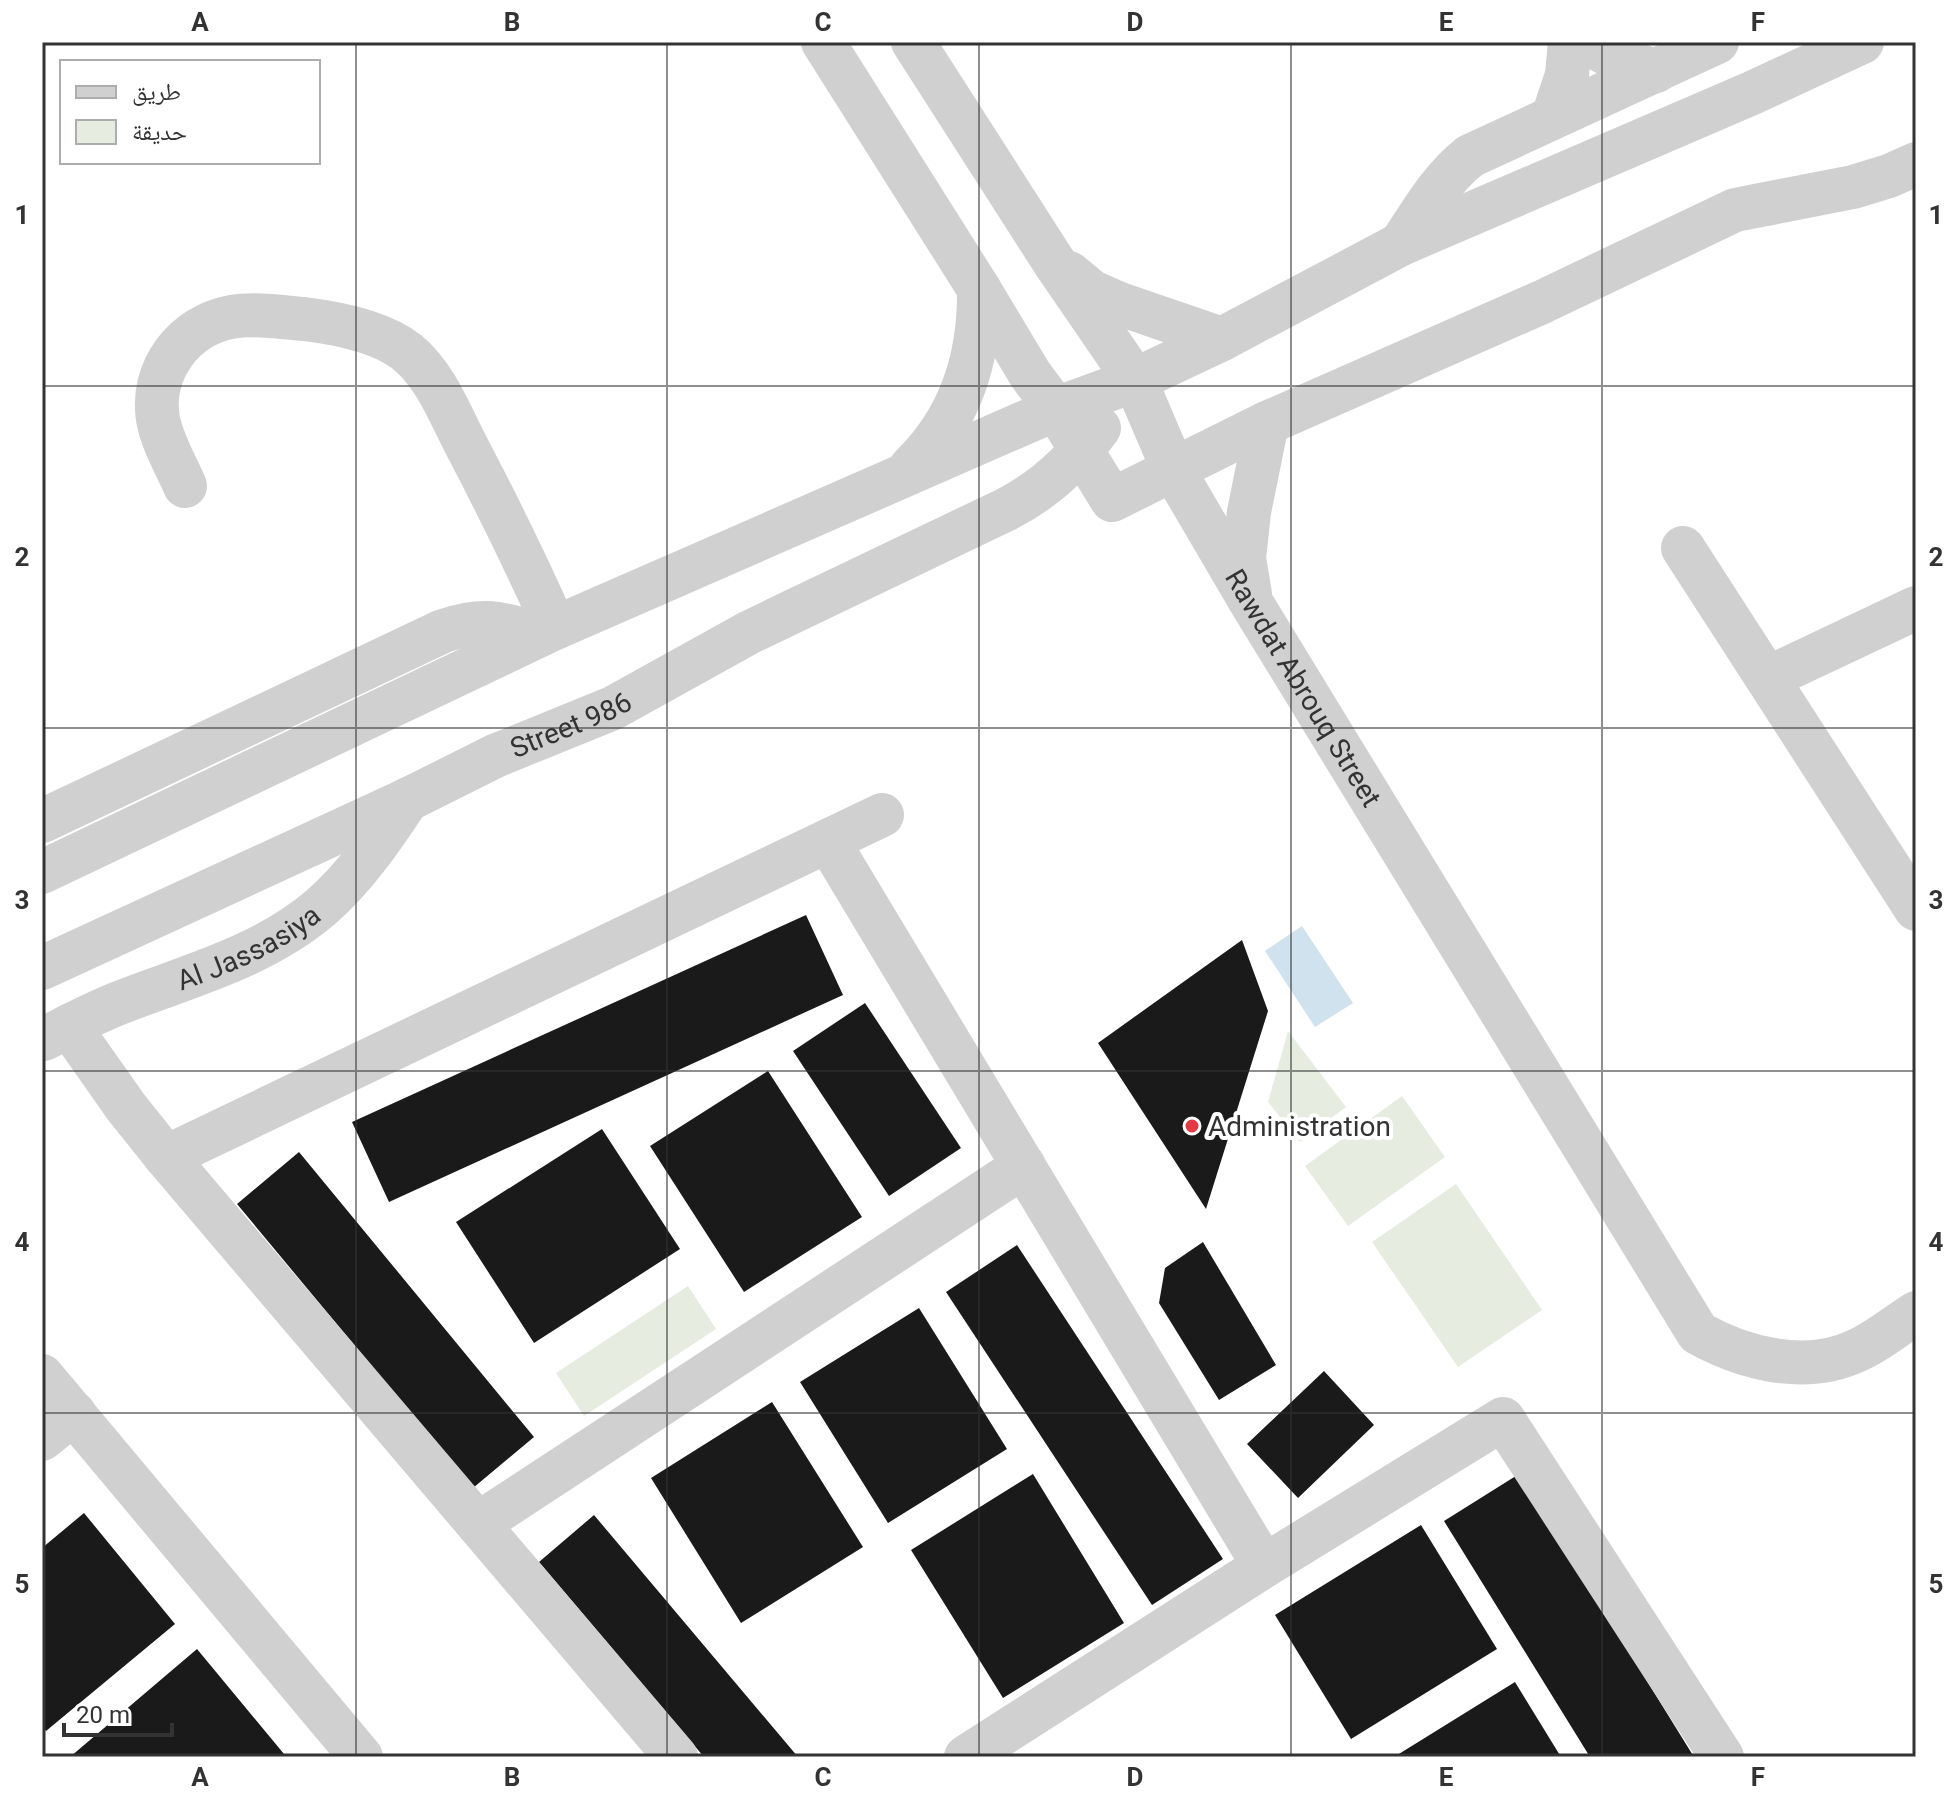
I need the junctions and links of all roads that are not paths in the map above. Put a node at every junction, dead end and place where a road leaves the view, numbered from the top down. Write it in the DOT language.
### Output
graph roads {
  1 [pos="823,42"];
  2 [pos="913,42"];
  3 [pos="1570,42"];
  4 [pos="1585,42"];
  5 [pos="1717,42"];
  6 [pos="1862,42"];
  7 [pos="1656,71"];
  8 [pos="1553,117"];
  9 [pos="1916,164"];
  10 [pos="1401,244"];
  11 [pos="1054,262"];
  12 [pos="979,289"];
  13 [pos="1222,339"];
  14 [pos="1135,380"];
  15 [pos="1056,409"];
  16 [pos="1267,423"];
  17 [pos="1082,452"];
  18 [pos="1174,471"];
  19 [pos="902,476"];
  20 [pos="185,486"];
  21 [pos="1683,548"];
  22 [pos="1252,604"];
  23 [pos="1916,608"];
  24 [pos="547,632"];
  25 [pos="1768,678"];
  26 [pos="409,799"];
  27 [pos="882,815"];
  28 [pos="42,821"];
  29 [pos="828,841"];
  30 [pos="42,872"];
  31 [pos="1916,909"];
  32 [pos="42,968"];
  33 [pos="55,1033"];
  34 [pos="166,1157"];
  35 [pos="1024,1166"];
  36 [pos="1916,1313"];
  37 [pos="42,1376"];
  38 [pos="58,1426"];
  39 [pos="478,1524"];
  40 [pos="1264,1566"];
  41 [pos="350,1753"];
  42 [pos="676,1757"];
  43 [pos="966,1757"];
  44 [pos="1722,1757"];
  1 -- 12 [label="street"];
  2 -- 11 [label="street, Rawdat Abrouq Street"];
  3 -- 8 [label="street"];
  4 -- 7 [label="street"];
  5 -- 7 [label="street"];
  6 -- 10 [label="street"];
  7 -- 8 [label="street"];
  8 -- 10 [label="street"];
  9 -- 16 [label="street"];
  10 -- 13 [label="street"];
  11 -- 13 [label="street"];
  11 -- 14 [label="street, Rawdat Abrouq Street"];
  12 -- 15 [label="street"];
  12 -- 19 [label="street"];
  13 -- 14 [label="street"];
  14 -- 15 [label="street"];
  14 -- 17 [label="street, Street 986"];
  14 -- 18 [label="street, Rawdat Abrouq Street"];
  15 -- 17 [label="street"];
  15 -- 19 [label="street"];
  16 -- 18 [label="street"];
  16 -- 22 [label="street"];
  17 -- 18 [label="street"];
  17 -- 26 [label="street, Street 986"];
  18 -- 22 [label="street, Rawdat Abrouq Street"];
  19 -- 24 [label="street"];
  20 -- 24 [label="street"];
  21 -- 25 [label="street"];
  22 -- 36 [label="street, Rawdat Abrouq Street"];
  23 -- 25 [label="street"];
  24 -- 28 [label="street"];
  24 -- 30 [label="street"];
  25 -- 31 [label="street"];
  26 -- 32 [label="street, Street 986"];
  26 -- 33 [label="street, Al Jassasiya"];
  27 -- 29 [label="street"];
  29 -- 34 [label="street"];
  29 -- 35 [label="street"];
  33 -- 34 [label="street"];
  34 -- 39 [label="street"];
  35 -- 39 [label="street"];
  35 -- 40 [label="street"];
  37 -- 38 [label="street"];
  38 -- 41 [label="street"];
  39 -- 42 [label="street"];
  40 -- 43 [label="street"];
  40 -- 44 [label="street"];
}
